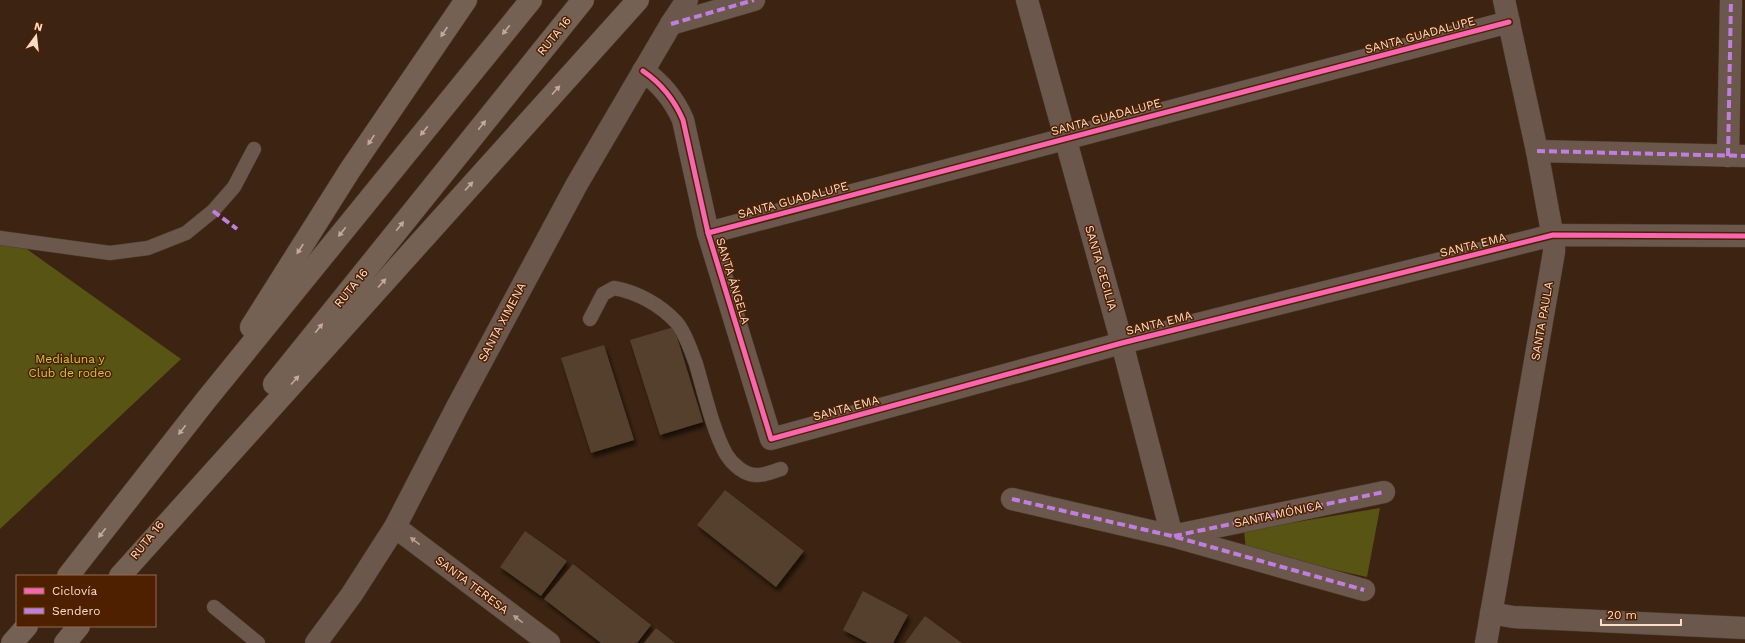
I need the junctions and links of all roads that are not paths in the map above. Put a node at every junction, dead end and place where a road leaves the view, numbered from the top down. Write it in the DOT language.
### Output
graph roads {
  1 [pos="466,0"];
  2 [pos="531,0"];
  3 [pos="583,0"];
  4 [pos="638,0"];
  5 [pos="687,0"];
  6 [pos="754,0"];
  7 [pos="1027,0"];
  8 [pos="1504,0"];
  9 [pos="1731,0"];
  10 [pos="728,4"];
  11 [pos="1510,22"];
  12 [pos="671,24"];
  13 [pos="643,71"];
  14 [pos="1064,138"];
  15 [pos="254,149"];
  16 [pos="1537,151"];
  17 [pos="1736,156"];
  18 [pos="708,233"];
  19 [pos="1554,235"];
  20 [pos="1745,236"];
  21 [pos="0,238"];
  22 [pos="590,319"];
  23 [pos="1122,343"];
  24 [pos="206,400"];
  25 [pos="771,439"];
  26 [pos="781,469"];
  27 [pos="1384,492"];
  28 [pos="1012,499"];
  29 [pos="395,527"];
  30 [pos="1172,536"];
  31 [pos="69,575"];
  32 [pos="120,575"];
  33 [pos="120,575"];
  34 [pos="1364,590"];
  35 [pos="214,606"];
  36 [pos="1491,613"];
  37 [pos="26,627"];
  38 [pos="78,627"];
  39 [pos="1745,628"];
  40 [pos="12,643"];
  41 [pos="65,643"];
  42 [pos="258,643"];
  43 [pos="316,643"];
  44 [pos="549,643"];
  45 [pos="1486,643"];
  1 -- 24 [label="highway, one-way"];
  2 -- 24 [label="highway, one-way"];
  32 -- 3 [label="highway, RUTA 16, one-way"];
  33 -- 4 [label="highway, one-way"];
  5 -- 12 [label="street, SANTA XIMENA"];
  6 -- 10 [label="street"];
  7 -- 14 [label="street, SANTA CECILIA"];
  8 -- 11 [label="street, SANTA PAULA"];
  9 -- 17 [label="street"];
  10 -- 12 [label="street"];
  11 -- 14 [label="street, SANTA GUADALUPE"];
  11 -- 16 [label="street, SANTA PAULA"];
  12 -- 13 [label="street, SANTA XIMENA"];
  13 -- 18 [label="street, SANTA ÁNGELA"];
  13 -- 29 [label="street, SANTA XIMENA"];
  14 -- 18 [label="street, SANTA GUADALUPE"];
  14 -- 23 [label="street, SANTA CECILIA"];
  15 -- 21 [label="lane"];
  16 -- 17 [label="street"];
  16 -- 19 [label="street, SANTA PAULA"];
  18 -- 25 [label="street, SANTA ÁNGELA"];
  19 -- 20 [label="street, SANTA EMA"];
  19 -- 23 [label="street, SANTA EMA"];
  19 -- 36 [label="street, SANTA PAULA"];
  22 -- 26 [label="lane"];
  23 -- 25 [label="street, SANTA EMA"];
  23 -- 30 [label="street, SANTA CECILIA"];
  24 -- 31 [label="highway, one-way"];
  27 -- 30 [label="street, SANTA MÓNICA"];
  28 -- 30 [label="street, SANTA MÓNICA"];
  29 -- 43 [label="street, SANTA XIMENA"];
  44 -- 29 [label="street, SANTA TERESA, one-way"];
  30 -- 34 [label="street, SANTA MÓNICA"];
  35 -- 42 [label="lane"];
  36 -- 39 [label="street"];
  36 -- 45 [label="street, SANTA PAULA"];
  37 -- 40 [label="highway"];
  38 -- 41 [label="highway"];
}
